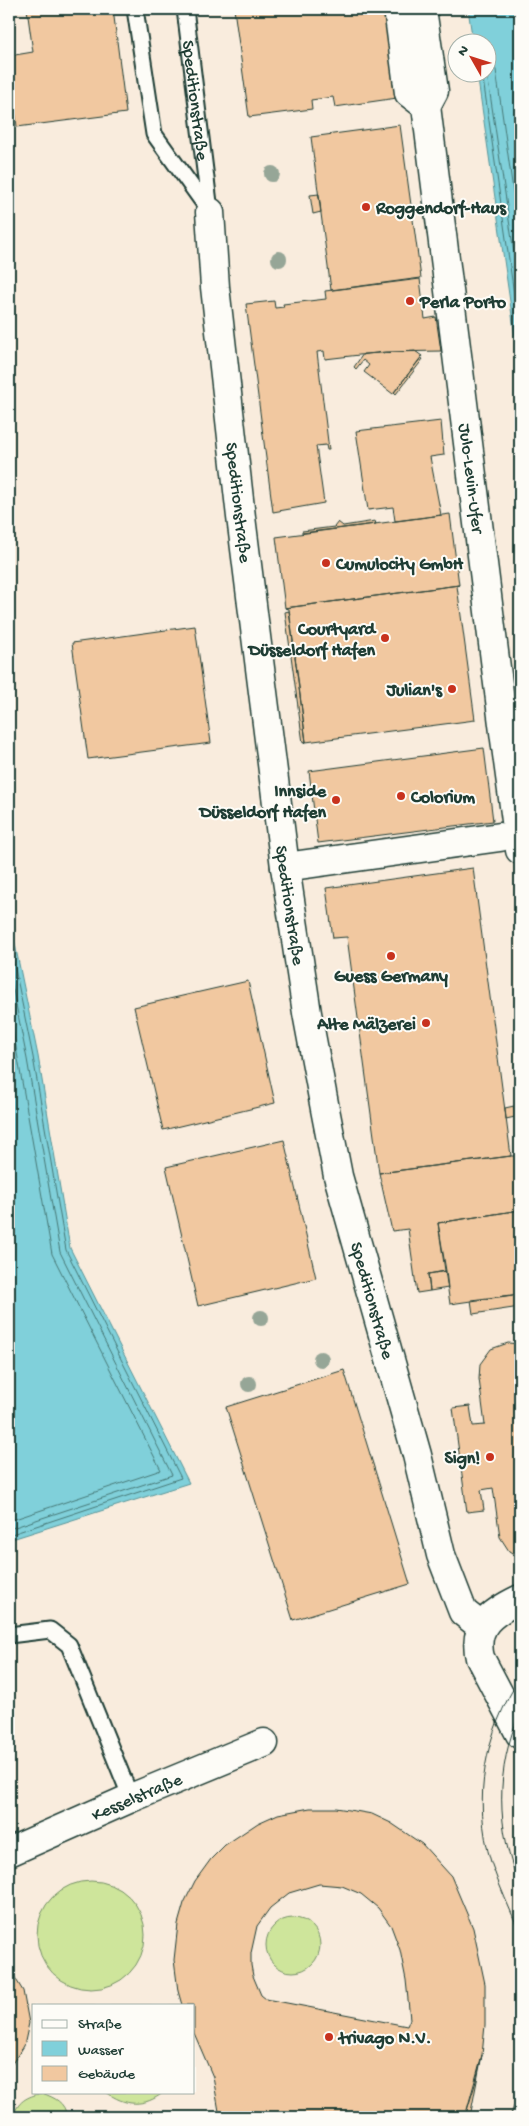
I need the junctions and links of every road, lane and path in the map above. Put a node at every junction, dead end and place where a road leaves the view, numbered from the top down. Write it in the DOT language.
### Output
graph roads {
  1 [pos="134,9"];
  2 [pos="185,9"];
  3 [pos="398,9"];
  4 [pos="422,9"];
  5 [pos="426,106"];
  6 [pos="210,212"];
  7 [pos="510,844"];
  8 [pos="285,866"];
  9 [pos="520,1599"];
  10 [pos="482,1627"];
  11 [pos="9,1635"];
  12 [pos="490,1678"];
  13 [pos="520,1694"];
  14 [pos="520,1734"];
  15 [pos="264,1743"];
  16 [pos="130,1798"];
  17 [pos="9,1852"];
  1 -- 6 [label="lane"];
  2 -- 6 [label="lane, Speditionstraße"];
  3 -- 5 [label="street"];
  4 -- 5 [label="street, Julo-Levin-Ufer"];
  5 -- 7 [label="street, Julo-Levin-Ufer"];
  6 -- 8 [label="street, Speditionstraße"];
  7 -- 8 [label="street"];
  8 -- 10 [label="street, Speditionstraße"];
  9 -- 10 [label="street"];
  10 -- 12 [label="street"];
  11 -- 16 [label="lane"];
  12 -- 13 [label="street"];
  12 -- 14 [label="street"];
  15 -- 16 [label="street, Kesselstraße"];
  16 -- 17 [label="street, Kesselstraße"];
}
